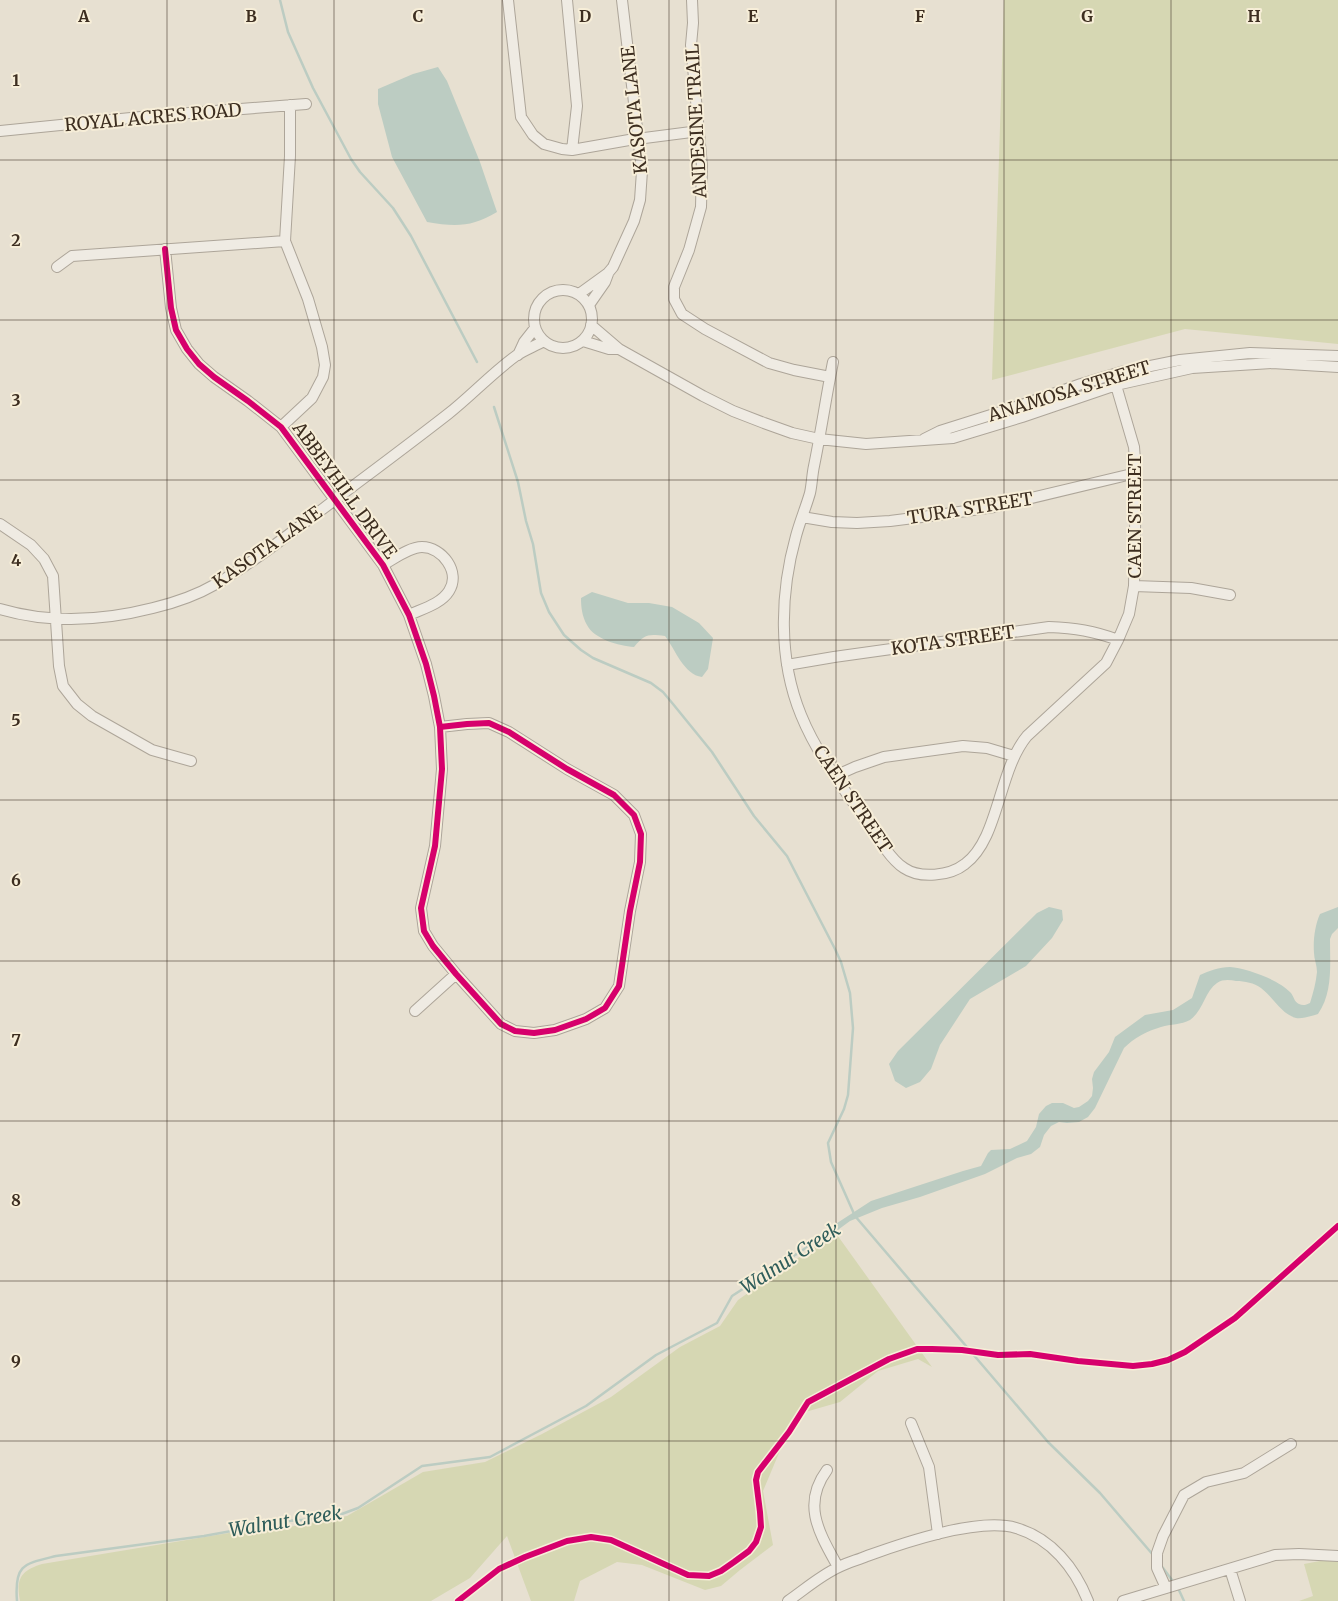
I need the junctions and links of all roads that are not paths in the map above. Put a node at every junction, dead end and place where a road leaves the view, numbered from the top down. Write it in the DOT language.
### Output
graph roads {
  1 [pos="508,0"];
  2 [pos="567,0"];
  3 [pos="622,0"];
  4 [pos="692,0"];
  5 [pos="306,104"];
  6 [pos="290,105"];
  7 [pos="0,131"];
  8 [pos="699,131"];
  9 [pos="639,138"];
  10 [pos="572,150"];
  11 [pos="285,241"];
  12 [pos="165,249"];
  13 [pos="57,267"];
  14 [pos="608,273"];
  15 [pos="579,294"];
  16 [pos="589,305"];
  17 [pos="590,325"];
  18 [pos="535,328"];
  19 [pos="544,341"];
  20 [pos="583,341"];
  21 [pos="619,349"];
  22 [pos="518,355"];
  23 [pos="1338,356"];
  24 [pos="833,362"];
  25 [pos="1338,368"];
  26 [pos="830,377"];
  27 [pos="1114,380"];
  28 [pos="281,427"];
  29 [pos="819,439"];
  30 [pos="1136,473"];
  31 [pos="336,499"];
  32 [pos="802,517"];
  33 [pos="0,524"];
  34 [pos="383,565"];
  35 [pos="1134,586"];
  36 [pos="1230,594"];
  37 [pos="0,609"];
  38 [pos="409,615"];
  39 [pos="56,619"];
  40 [pos="1118,640"];
  41 [pos="787,665"];
  42 [pos="440,727"];
  43 [pos="1014,756"];
  44 [pos="191,760"];
  45 [pos="835,776"];
  46 [pos="456,974"];
  47 [pos="416,1010"];
  48 [pos="911,1423"];
  49 [pos="1291,1444"];
  50 [pos="827,1470"];
  51 [pos="938,1534"];
  52 [pos="1338,1556"];
  53 [pos="838,1567"];
  54 [pos="1230,1569"];
  55 [pos="1166,1588"];
  56 [pos="788,1601"];
  57 [pos="1088,1601"];
  58 [pos="1123,1601"];
  59 [pos="1240,1601"];
  1 -- 10 [label="street"];
  2 -- 10 [label="street"];
  3 -- 9 [label="street, KASOTA LANE"];
  4 -- 8 [label="street, ANDESINE TRAIL"];
  5 -- 6 [label="street, ROYAL ACRES ROAD"];
  6 -- 7 [label="street, ROYAL ACRES ROAD"];
  6 -- 11 [label="street"];
  8 -- 9 [label="street"];
  8 -- 26 [label="street, ANDESINE TRAIL"];
  9 -- 10 [label="street"];
  9 -- 14 [label="street, KASOTA LANE"];
  11 -- 12 [label="street"];
  11 -- 28 [label="street"];
  12 -- 13 [label="street"];
  12 -- 28 [label="street, ABBEYHILL DRIVE"];
  14 -- 15 [label="street, KASOTA LANE"];
  14 -- 16 [label="street, KASOTA LANE"];
  15 -- 16 [label="street"];
  15 -- 18 [label="street, KASOTA LANE"];
  16 -- 17 [label="street"];
  17 -- 20 [label="street"];
  17 -- 21 [label="street, ANAMOSA STREET"];
  18 -- 19 [label="street"];
  18 -- 22 [label="street, KASOTA LANE"];
  19 -- 20 [label="street"];
  19 -- 22 [label="street, KASOTA LANE"];
  20 -- 21 [label="street, ANAMOSA STREET"];
  21 -- 29 [label="street, ANAMOSA STREET"];
  22 -- 31 [label="street, KASOTA LANE"];
  23 -- 27 [label="street, ANAMOSA STREET"];
  24 -- 26 [label="street, CAEN STREET"];
  25 -- 27 [label="street, ANAMOSA STREET"];
  26 -- 29 [label="street, CAEN STREET"];
  27 -- 29 [label="street, ANAMOSA STREET"];
  27 -- 30 [label="street, CAEN STREET"];
  28 -- 31 [label="street, ABBEYHILL DRIVE"];
  29 -- 32 [label="street, CAEN STREET"];
  30 -- 32 [label="street, TURA STREET"];
  30 -- 35 [label="street, CAEN STREET"];
  31 -- 34 [label="street, ABBEYHILL DRIVE"];
  31 -- 39 [label="street, KASOTA LANE"];
  32 -- 41 [label="street, CAEN STREET"];
  33 -- 39 [label="street"];
  34 -- 38 [label="street, ABBEYHILL DRIVE"];
  34 -- 38 [label="street"];
  35 -- 36 [label="street"];
  35 -- 40 [label="street, CAEN STREET"];
  37 -- 39 [label="street, KASOTA LANE"];
  38 -- 42 [label="street, ABBEYHILL DRIVE"];
  39 -- 44 [label="street"];
  40 -- 41 [label="street, KOTA STREET"];
  40 -- 43 [label="street, CAEN STREET"];
  41 -- 45 [label="street, CAEN STREET"];
  42 -- 46 [label="street, ABBEYHILL DRIVE"];
  42 -- 46 [label="street, ABBEYHILL DRIVE"];
  43 -- 45 [label="street"];
  43 -- 45 [label="street, CAEN STREET"];
  46 -- 47 [label="street"];
  48 -- 51 [label="street"];
  49 -- 55 [label="street"];
  50 -- 53 [label="street"];
  51 -- 53 [label="street"];
  51 -- 57 [label="street"];
  52 -- 54 [label="street"];
  53 -- 56 [label="street"];
  54 -- 55 [label="street"];
  54 -- 59 [label="street"];
  55 -- 58 [label="street"];
}
